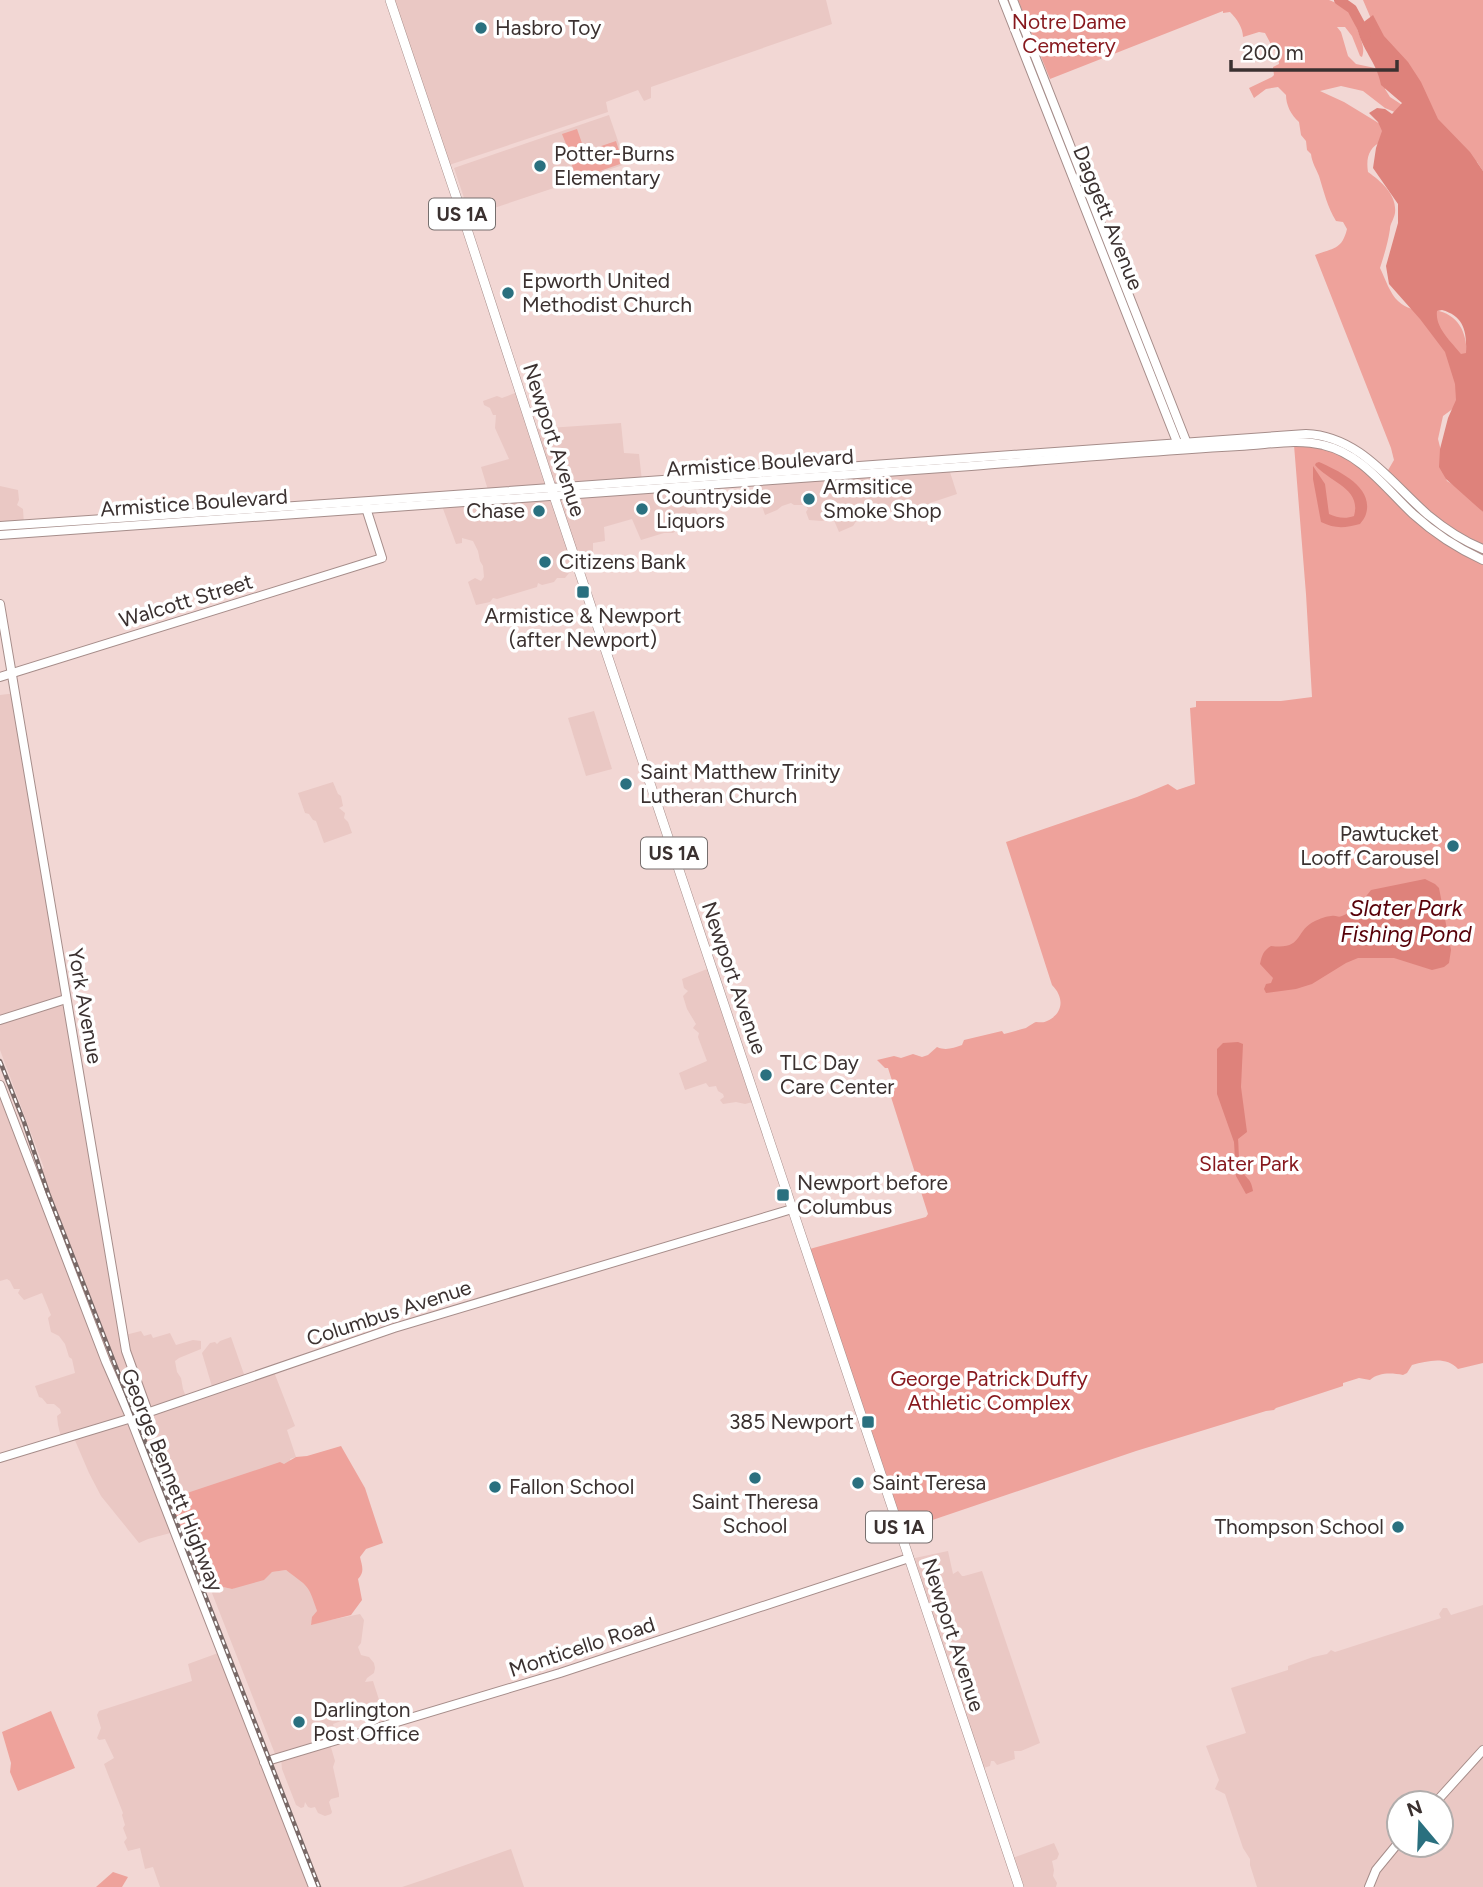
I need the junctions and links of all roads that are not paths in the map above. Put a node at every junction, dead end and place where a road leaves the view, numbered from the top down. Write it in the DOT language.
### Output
graph roads {
  1 [pos="390,0"];
  2 [pos="1003,0"];
  3 [pos="1013,0"];
  4 [pos="1184,446"];
  5 [pos="553,492"];
  6 [pos="366,508"];
  7 [pos="0,526"];
  8 [pos="0,535"];
  9 [pos="1483,549"];
  10 [pos="1483,560"];
  11 [pos="0,604"];
  12 [pos="12,673"];
  13 [pos="0,677"];
  14 [pos="66,999"];
  15 [pos="0,1020"];
  16 [pos="0,1085"];
  17 [pos="792,1209"];
  18 [pos="148,1412"];
  19 [pos="130,1417"];
  20 [pos="0,1458"];
  21 [pos="909,1558"];
  22 [pos="1483,1750"];
  23 [pos="264,1762"];
  24 [pos="1448,1789"];
  25 [pos="1385,1859"];
  26 [pos="313,1887"];
  27 [pos="1019,1887"];
  28 [pos="1369,1887"];
  1 -- 5 [label="main road, Newport Avenue / US 1A"];
  2 -- 4 [label="street, Daggett Avenue"];
  3 -- 4 [label="street, Daggett Avenue"];
  4 -- 5 [label="street, Armistice Boulevard"];
  4 -- 9 [label="street, Armistice Boulevard"];
  4 -- 10 [label="street, Armistice Boulevard"];
  5 -- 6 [label="street, Armistice Boulevard"];
  5 -- 7 [label="street, Armistice Boulevard"];
  5 -- 17 [label="main road, Newport Avenue / US 1A"];
  6 -- 8 [label="street, Armistice Boulevard"];
  6 -- 12 [label="street, Walcott Street"];
  11 -- 12 [label="street, York Avenue"];
  12 -- 13 [label="street, Walcott Street"];
  12 -- 14 [label="street, York Avenue"];
  14 -- 15 [label="street"];
  14 -- 18 [label="street, York Avenue"];
  16 -- 19 [label="street, George Bennett Highway"];
  17 -- 18 [label="street, Columbus Avenue"];
  17 -- 21 [label="main road, Newport Avenue / US 1A"];
  18 -- 19 [label="street, Columbus Avenue"];
  19 -- 20 [label="street, Columbus Avenue"];
  19 -- 23 [label="street, George Bennett Highway"];
  21 -- 23 [label="street, Monticello Road"];
  21 -- 27 [label="main road, Newport Avenue / US 1A"];
  22 -- 24 [label="street"];
  23 -- 26 [label="street, George Bennett Highway"];
  25 -- 28 [label="street"];
}
